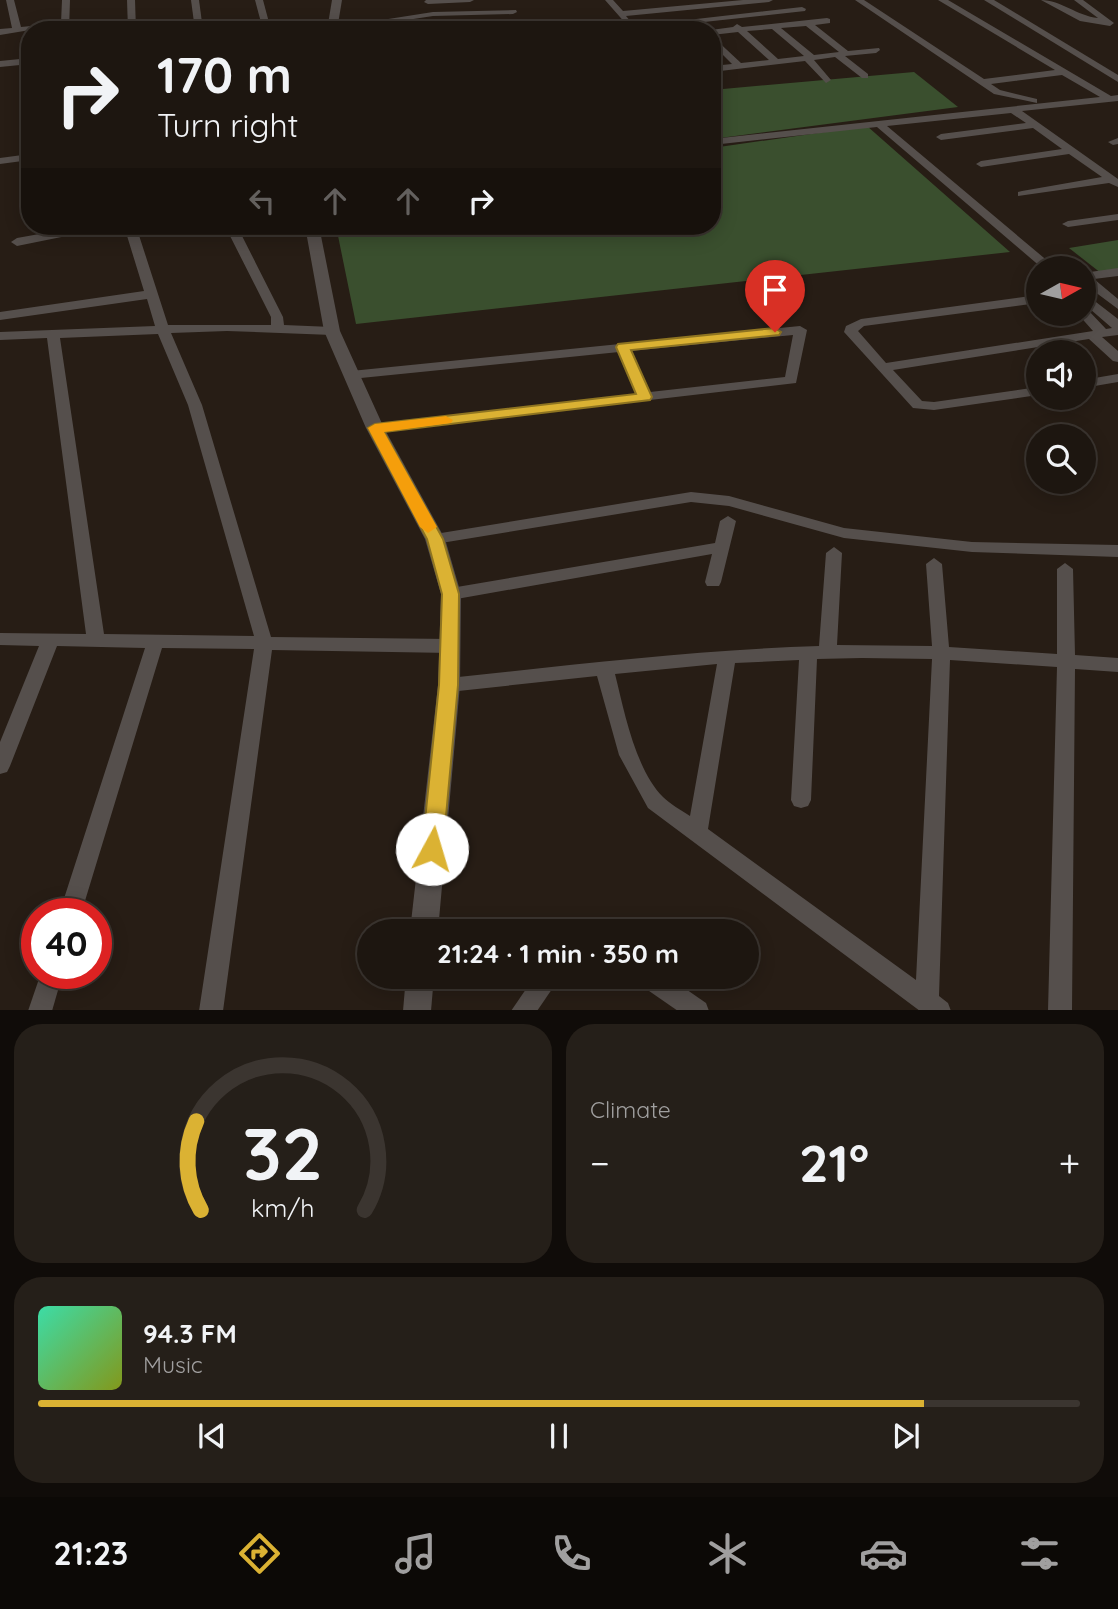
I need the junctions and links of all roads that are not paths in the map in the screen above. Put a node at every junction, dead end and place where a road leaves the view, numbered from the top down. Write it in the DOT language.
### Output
graph roads {
  1 [pos="10,0"];
  2 [pos="66,0"];
  3 [pos="131,0"];
  4 [pos="195,0"];
  5 [pos="259,0"];
  6 [pos="337,0"];
  7 [pos="470,0"];
  8 [pos="609,0"];
  9 [pos="769,0"];
  10 [pos="859,0"];
  11 [pos="942,0"];
  12 [pos="988,0"];
  13 [pos="1045,0"];
  14 [pos="1078,0"];
  15 [pos="428,2"];
  16 [pos="713,6"];
  17 [pos="802,9"];
  18 [pos="513,12"];
  19 [pos="621,15"];
  20 [pos="726,17"];
  21 [pos="65,21"];
  22 [pos="132,21"];
  23 [pos="198,21"];
  24 [pos="265,21"];
  25 [pos="331,21"];
  26 [pos="386,21"];
  27 [pos="626,21"];
  28 [pos="684,21"];
  29 [pos="827,21"];
  30 [pos="808,23"];
  31 [pos="1114,25"];
  32 [pos="774,26"];
  33 [pos="17,30"];
  34 [pos="21,30"];
  35 [pos="740,30"];
  36 [pos="721,31"];
  37 [pos="0,32"];
  38 [pos="721,48"];
  39 [pos="876,50"];
  40 [pos="841,54"];
  41 [pos="809,57"];
  42 [pos="21,62"];
  43 [pos="777,62"];
  44 [pos="0,64"];
  45 [pos="739,66"];
  46 [pos="721,68"];
  47 [pos="1064,72"];
  48 [pos="865,76"];
  49 [pos="1118,79"];
  50 [pos="826,80"];
  51 [pos="982,82"];
  52 [pos="1113,98"];
  53 [pos="1051,104"];
  54 [pos="1012,108"];
  55 [pos="880,125"];
  56 [pos="1036,125"];
  57 [pos="941,137"];
  58 [pos="721,141"];
  59 [pos="1072,151"];
  60 [pos="21,158"];
  61 [pos="0,161"];
  62 [pos="981,164"];
  63 [pos="1115,182"];
  64 [pos="1022,194"];
  65 [pos="1118,217"];
  66 [pos="1068,224"];
  67 [pos="54,235"];
  68 [pos="133,235"];
  69 [pos="236,235"];
  70 [pos="314,235"];
  71 [pos="17,242"];
  72 [pos="1035,256"];
  73 [pos="1118,272"];
  74 [pos="152,294"];
  75 [pos="1026,301"];
  76 [pos="1118,305"];
  77 [pos="1096,307"];
  78 [pos="0,316"];
  79 [pos="1117,325"];
  80 [pos="1092,326"];
  81 [pos="278,329"];
  82 [pos="163,330"];
  83 [pos="332,331"];
  84 [pos="53,334"];
  85 [pos="1098,334"];
  86 [pos="0,336"];
  87 [pos="623,347"];
  88 [pos="1118,358"];
  89 [pos="884,368"];
  90 [pos="351,375"];
  91 [pos="1118,378"];
  92 [pos="1096,382"];
  93 [pos="1026,393"];
  94 [pos="645,397"];
  95 [pos="375,428"];
  96 [pos="728,521"];
  97 [pos="435,539"];
  98 [pos="721,547"];
  99 [pos="1118,551"];
  100 [pos="834,553"];
  101 [pos="934,564"];
  102 [pos="1065,569"];
  103 [pos="713,582"];
  104 [pos="451,594"];
  105 [pos="0,639"];
  106 [pos="51,639"];
  107 [pos="96,639"];
  108 [pos="156,640"];
  109 [pos="264,642"];
  110 [pos="451,646"];
  111 [pos="808,652"];
  112 [pos="828,652"];
  113 [pos="941,653"];
  114 [pos="727,657"];
  115 [pos="1066,661"];
  116 [pos="1118,665"];
  117 [pos="605,668"];
  118 [pos="449,685"];
  119 [pos="0,766"];
  120 [pos="801,800"];
  121 [pos="698,833"];
  122 [pos="75,898"];
  123 [pos="425,919"];
  124 [pos="47,989"];
  125 [pos="418,989"];
  126 [pos="539,989"];
  127 [pos="666,989"];
  128 [pos="934,1006"];
  129 [pos="40,1010"];
  130 [pos="211,1010"];
  131 [pos="416,1010"];
  132 [pos="522,1010"];
  133 [pos="698,1010"];
  134 [pos="1060,1010"];
  1 -- 33 [label="street"];
  2 -- 21 [label="street"];
  3 -- 22 [label="street"];
  4 -- 23 [label="street"];
  5 -- 24 [label="street"];
  6 -- 25 [label="street"];
  7 -- 15 [label="street"];
  8 -- 19 [label="street"];
  9 -- 16 [label="street"];
  10 -- 51 [label="street"];
  11 -- 47 [label="street"];
  12 -- 49 [label="street"];
  13 -- 31 [label="street"];
  14 -- 31 [label="street"];
  16 -- 19 [label="street"];
  16 -- 20 [label="street"];
  17 -- 20 [label="street"];
  18 -- 26 [label="street"];
  19 -- 27 [label="street"];
  20 -- 28 [label="street"];
  20 -- 35 [label="street"];
  29 -- 30 [label="street"];
  30 -- 32 [label="street"];
  30 -- 40 [label="street"];
  32 -- 35 [label="street"];
  32 -- 41 [label="street"];
  33 -- 34 [label="street"];
  33 -- 37 [label="street"];
  35 -- 36 [label="street"];
  35 -- 43 [label="street"];
  38 -- 45 [label="street"];
  39 -- 40 [label="street"];
  40 -- 41 [label="street"];
  40 -- 48 [label="street"];
  41 -- 43 [label="street"];
  41 -- 50 [label="street"];
  42 -- 44 [label="street"];
  43 -- 45 [label="street"];
  45 -- 46 [label="street"];
  47 -- 51 [label="street"];
  47 -- 52 [label="street"];
  51 -- 53 [label="street"];
  52 -- 53 [label="street"];
  53 -- 54 [label="street"];
  54 -- 55 [label="street"];
  54 -- 56 [label="street"];
  55 -- 58 [label="street"];
  55 -- 72 [label="street"];
  56 -- 57 [label="street"];
  56 -- 59 [label="street"];
  59 -- 62 [label="street"];
  59 -- 63 [label="street"];
  60 -- 61 [label="street"];
  63 -- 64 [label="street"];
  65 -- 66 [label="street"];
  67 -- 71 [label="street"];
  68 -- 74 [label="street"];
  69 -- 81 [label="street"];
  70 -- 83 [label="street"];
  73 -- 76 [label="street"];
  74 -- 78 [label="street"];
  74 -- 82 [label="street"];
  75 -- 89 [label="street"];
  77 -- 79 [label="street"];
  79 -- 85 [label="street"];
  80 -- 85 [label="street"];
  81 -- 82 [label="street"];
  81 -- 83 [label="street"];
  82 -- 84 [label="street"];
  82 -- 109 [label="street"];
  83 -- 90 [label="street"];
  84 -- 86 [label="street"];
  84 -- 107 [label="street"];
  85 -- 88 [label="street"];
  85 -- 89 [label="street"];
  87 -- 90 [label="street"];
  87 -- 94 [label="street"];
  87 -- 94 [label="street"];
  89 -- 93 [label="street"];
  90 -- 95 [label="street"];
  91 -- 92 [label="street"];
  94 -- 95 [label="street"];
  95 -- 97 [label="street"];
  96 -- 98 [label="street"];
  97 -- 99 [label="street"];
  97 -- 104 [label="street"];
  98 -- 103 [label="street"];
  98 -- 104 [label="street"];
  100 -- 112 [label="street"];
  101 -- 113 [label="street"];
  102 -- 115 [label="street"];
  104 -- 110 [label="street"];
  105 -- 106 [label="street"];
  106 -- 107 [label="street"];
  106 -- 119 [label="street"];
  107 -- 108 [label="street"];
  108 -- 109 [label="street"];
  108 -- 122 [label="street"];
  109 -- 110 [label="street"];
  109 -- 130 [label="street"];
  110 -- 118 [label="street"];
  111 -- 112 [label="street"];
  111 -- 114 [label="street"];
  111 -- 120 [label="street"];
  112 -- 113 [label="street"];
  113 -- 115 [label="street"];
  113 -- 128 [label="street"];
  114 -- 117 [label="street"];
  114 -- 121 [label="street"];
  115 -- 116 [label="street"];
  115 -- 134 [label="street"];
  117 -- 118 [label="street"];
  117 -- 121 [label="street"];
  118 -- 123 [label="street"];
  121 -- 128 [label="street"];
  124 -- 129 [label="street"];
  125 -- 131 [label="street"];
  126 -- 132 [label="street"];
  127 -- 133 [label="street"];
}
